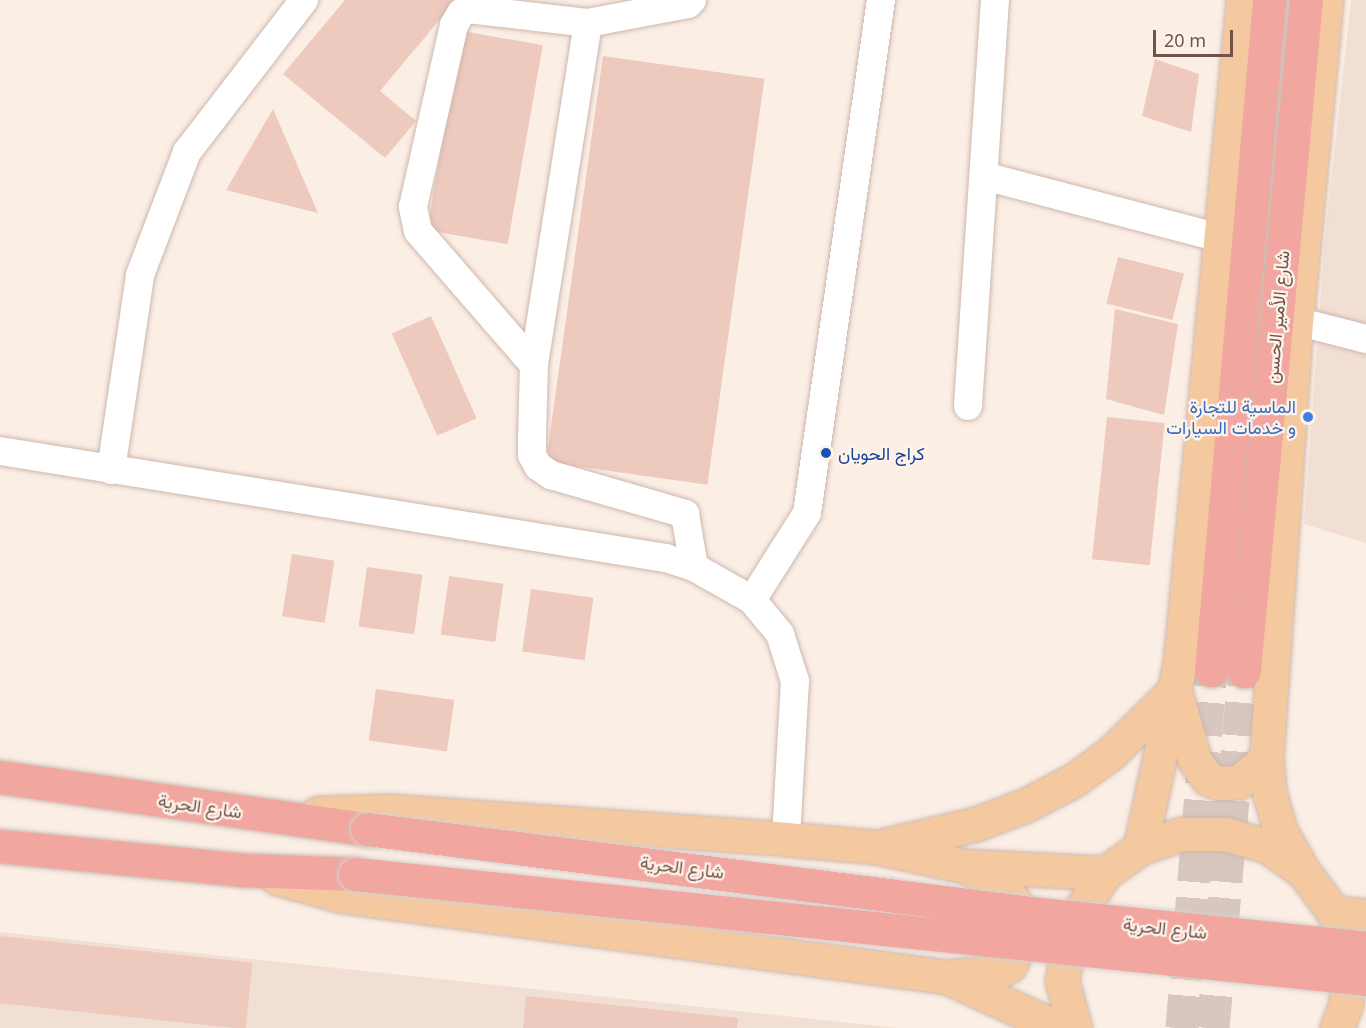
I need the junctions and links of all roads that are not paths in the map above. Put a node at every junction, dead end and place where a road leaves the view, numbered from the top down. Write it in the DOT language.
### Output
graph roads {
  1 [pos="304,0"];
  2 [pos="692,0"];
  3 [pos="881,0"];
  4 [pos="995,0"];
  5 [pos="1244,0"];
  6 [pos="1269,0"];
  7 [pos="1306,0"];
  8 [pos="1326,0"];
  9 [pos="588,23"];
  10 [pos="984,176"];
  11 [pos="1220,238"];
  12 [pos="1296,321"];
  13 [pos="1366,339"];
  14 [pos="534,365"];
  15 [pos="968,406"];
  16 [pos="0,451"];
  17 [pos="111,470"];
  18 [pos="694,567"];
  19 [pos="752,600"];
  20 [pos="1211,670"];
  21 [pos="1244,670"];
  22 [pos="1175,690"];
  23 [pos="1266,759"];
  24 [pos="0,777"];
  25 [pos="257,814"];
  26 [pos="786,839"];
  27 [pos="0,846"];
  28 [pos="876,847"];
  29 [pos="1140,848"];
  30 [pos="965,866"];
  31 [pos="243,870"];
  32 [pos="1303,871"];
  33 [pos="1105,873"];
  34 [pos="1350,915"];
  35 [pos="1366,948"];
  36 [pos="947,977"];
  37 [pos="1366,979"];
  38 [pos="1058,1028"];
  39 [pos="1075,1028"];
  40 [pos="1336,1028"];
  1 -- 17 [label="street"];
  2 -- 9 [label="street"];
  3 -- 19 [label="street"];
  4 -- 10 [label="street"];
  5 -- 11 [label="main road"];
  6 -- 20 [label="highway, شارع الأمير الحسن"];
  7 -- 21 [label="highway, شارع الأمير الحسن"];
  8 -- 12 [label="main road"];
  9 -- 14 [label="street"];
  9 -- 14 [label="street"];
  10 -- 11 [label="street"];
  10 -- 15 [label="street"];
  11 -- 22 [label="main road"];
  12 -- 13 [label="street"];
  12 -- 23 [label="main road"];
  14 -- 18 [label="street"];
  16 -- 17 [label="street"];
  17 -- 18 [label="street"];
  18 -- 19 [label="street"];
  19 -- 26 [label="street"];
  22 -- 23 [label="main road"];
  22 -- 28 [label="main road"];
  22 -- 29 [label="main road"];
  23 -- 32 [label="main road"];
  24 -- 25 [label="highway, شارع الحرية"];
  25 -- 26 [label="main road"];
  25 -- 35 [label="highway, شارع الحرية, bridge"];
  26 -- 28 [label="main road"];
  27 -- 31 [label="highway, شارع الحرية"];
  28 -- 30 [label="main road"];
  29 -- 32 [label="main road"];
  29 -- 33 [label="main road"];
  30 -- 33 [label="main road"];
  30 -- 36 [label="main road"];
  31 -- 36 [label="main road"];
  31 -- 37 [label="highway, شارع الحرية, bridge"];
  32 -- 34 [label="main road"];
  33 -- 39 [label="main road"];
  34 -- 40 [label="main road"];
  36 -- 38 [label="main road"];
}
